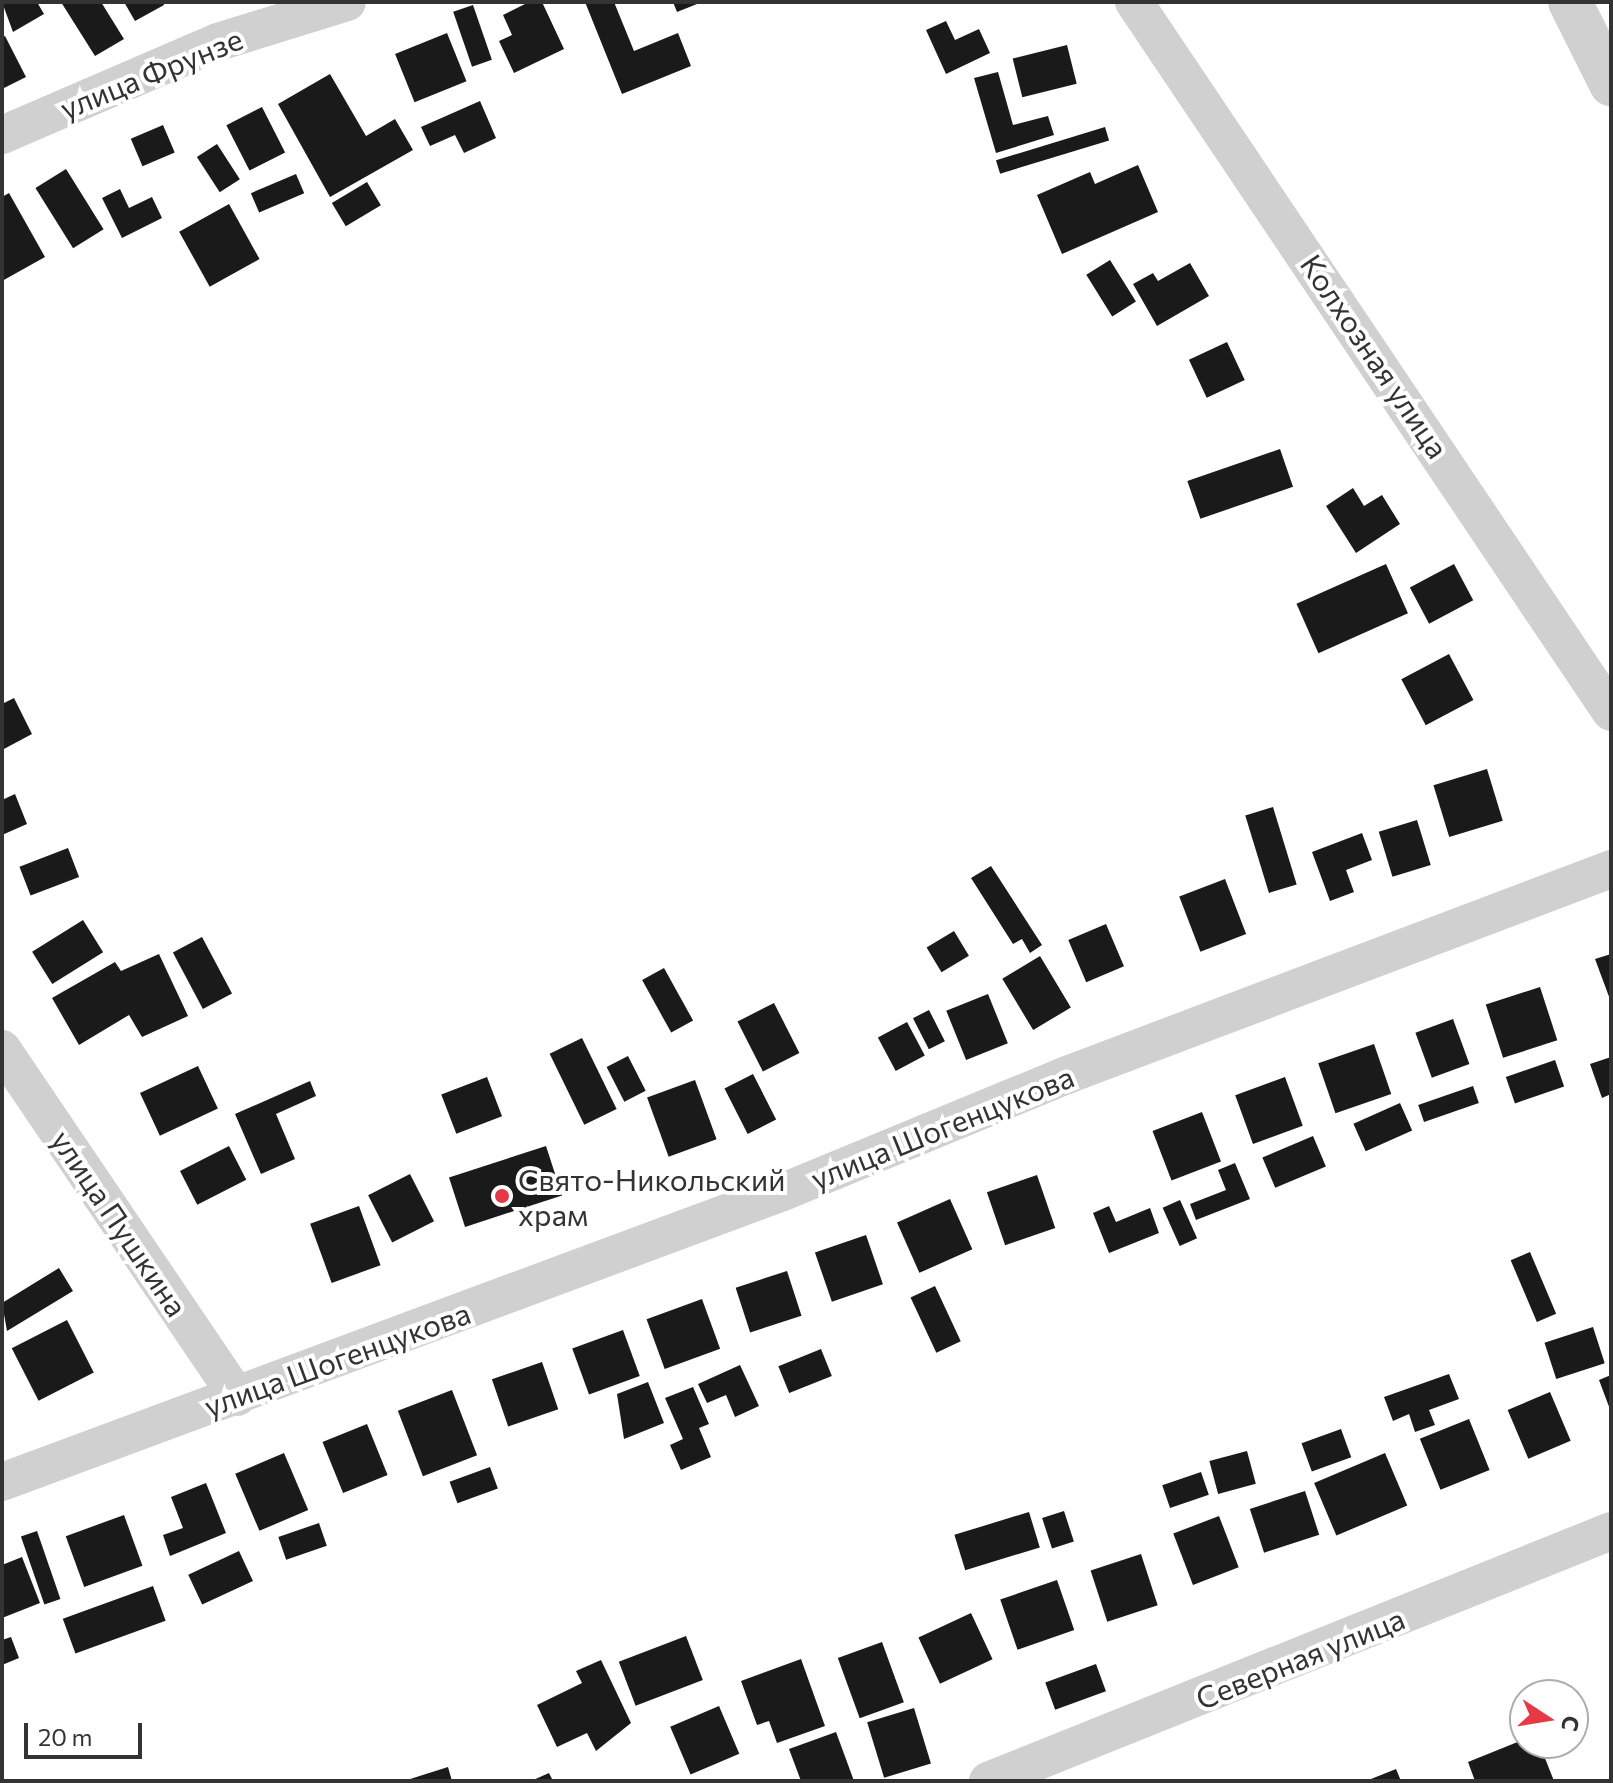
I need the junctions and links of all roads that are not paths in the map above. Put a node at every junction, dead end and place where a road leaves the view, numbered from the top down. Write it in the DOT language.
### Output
graph roads {
  1 [pos="347,2"];
  2 [pos="1134,2"];
  3 [pos="1570,2"];
  4 [pos="1611,84"];
  5 [pos="2,135"];
  6 [pos="1611,712"];
  7 [pos="1611,869"];
  8 [pos="2,1049"];
  9 [pos="238,1397"];
  10 [pos="2,1482"];
  11 [pos="1611,1531"];
  12 [pos="988,1781"];
  1 -- 5 [label="street, улица Фрунзе"];
  2 -- 6 [label="street, Колхозная улица"];
  3 -- 4 [label="street"];
  7 -- 9 [label="street, улица Шогенцукова"];
  8 -- 9 [label="street, улица Пушкина"];
  9 -- 10 [label="street, улица Шогенцукова"];
  11 -- 12 [label="street, Северная улица"];
}
